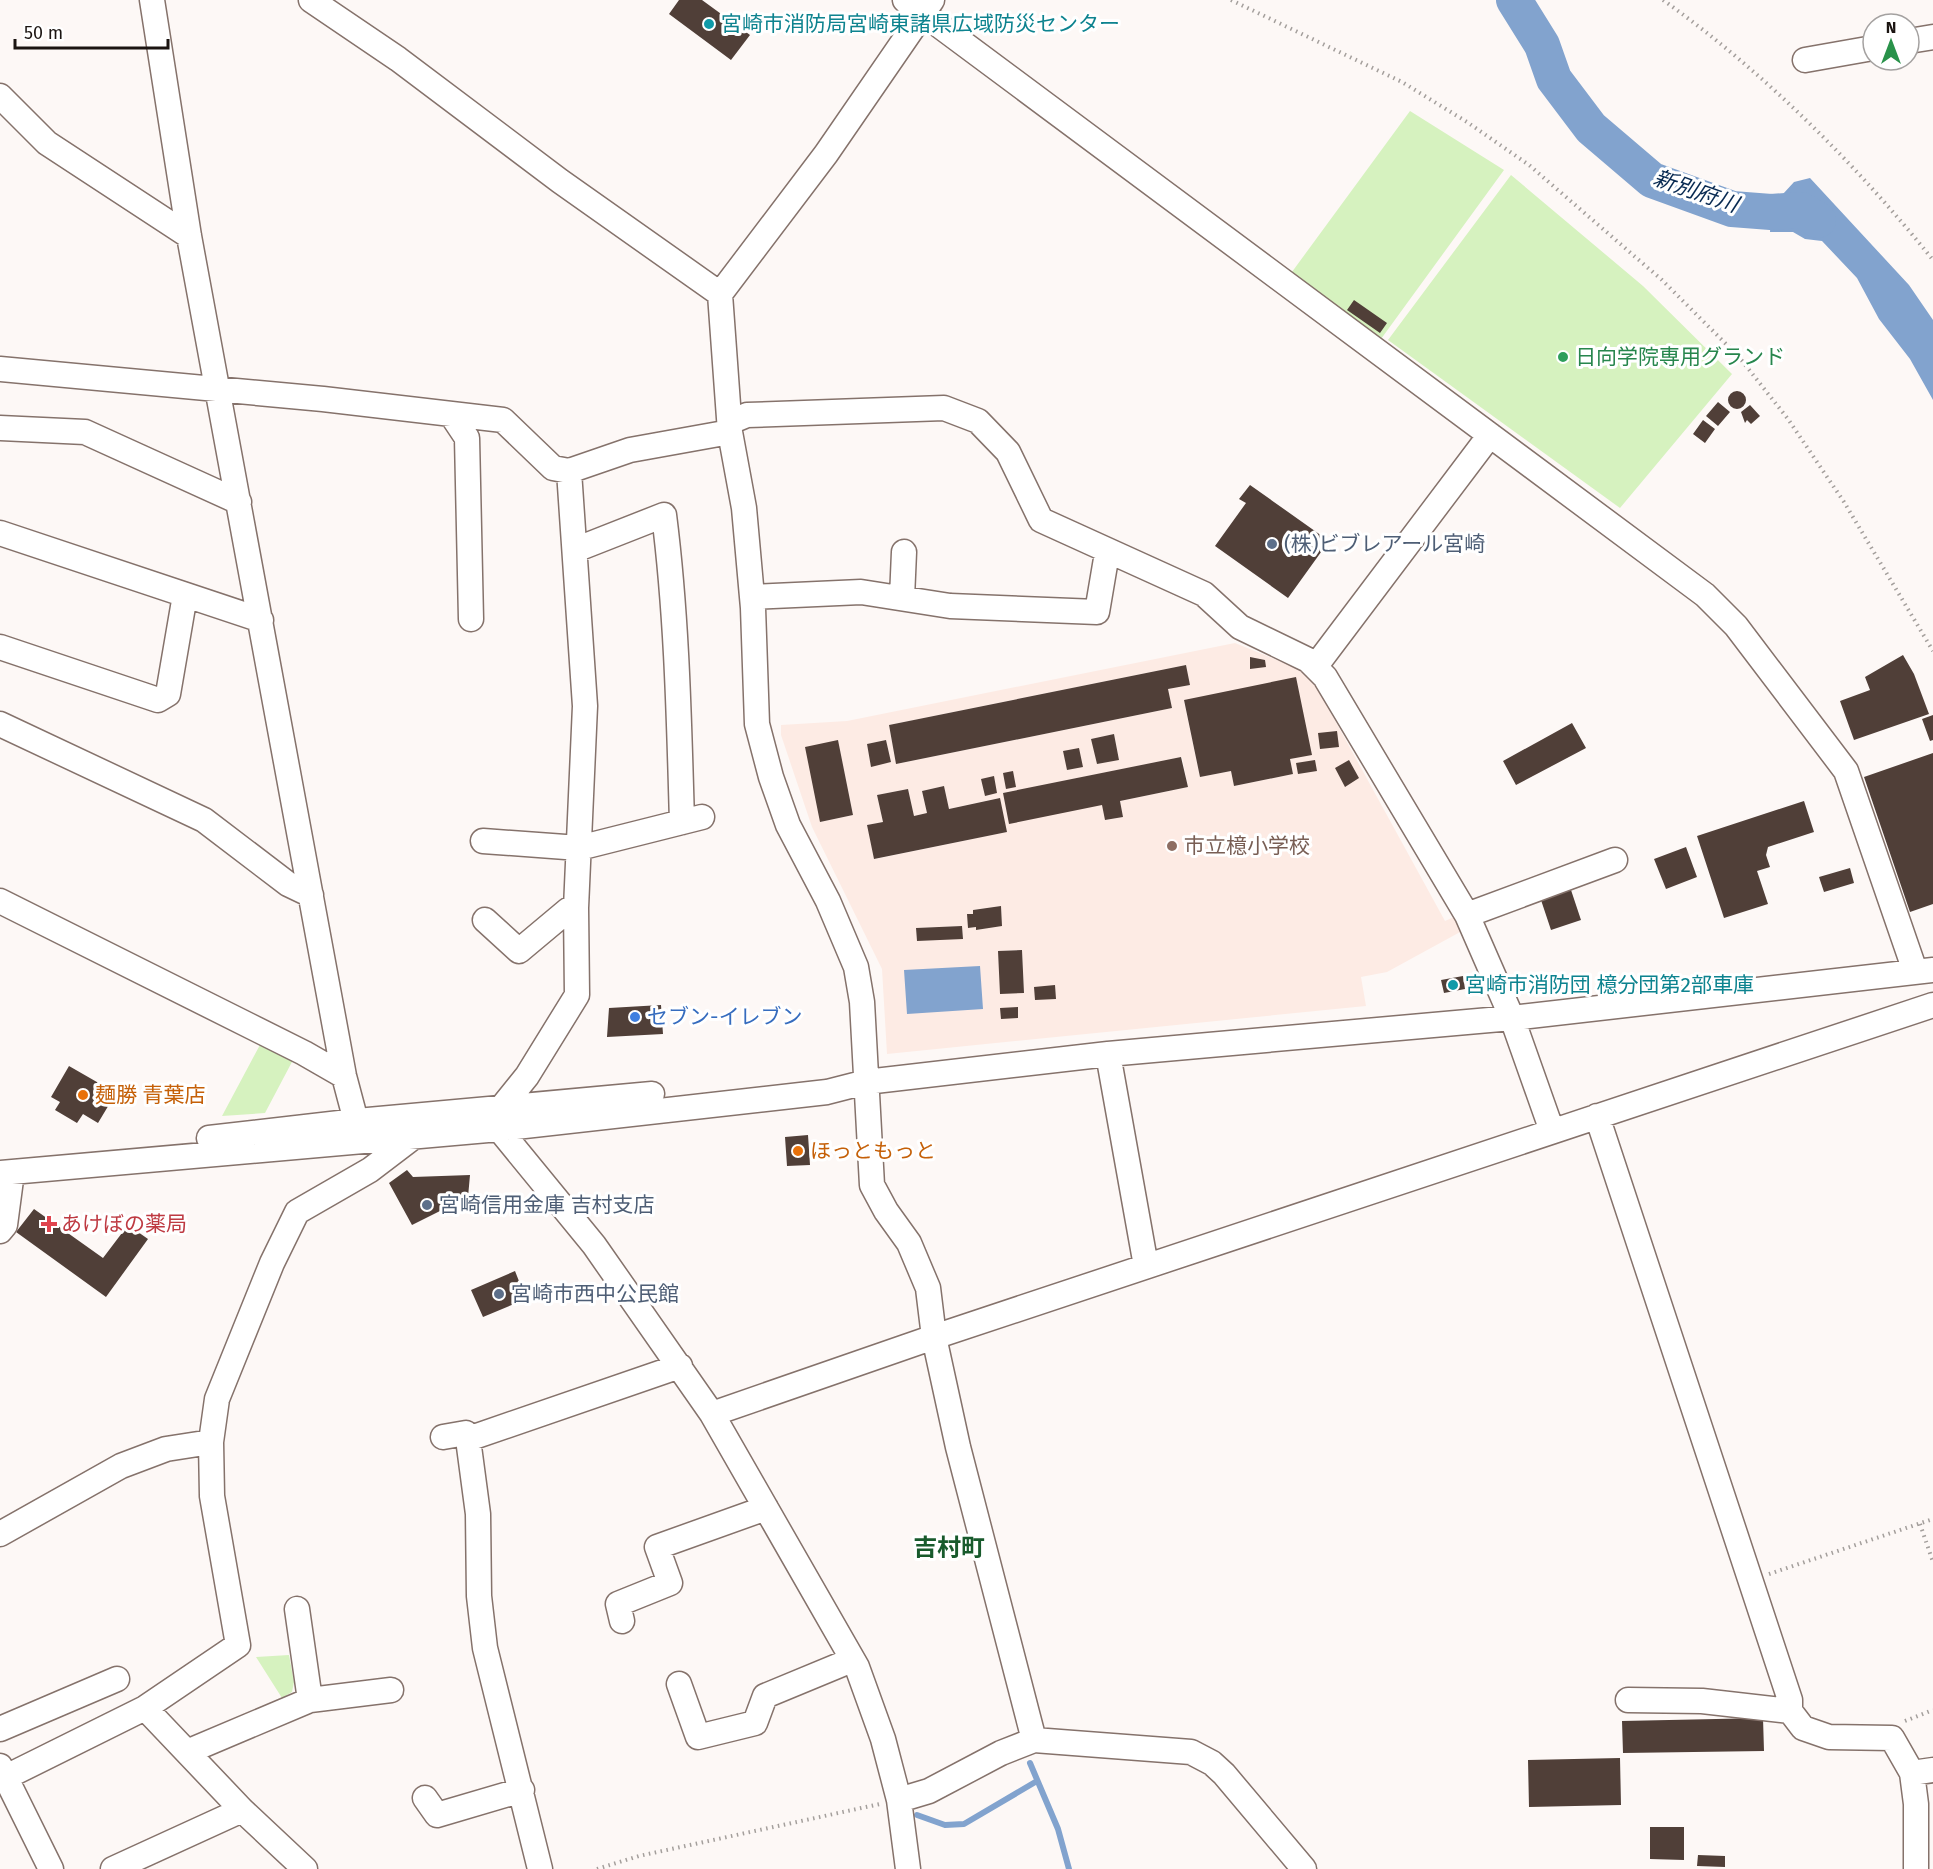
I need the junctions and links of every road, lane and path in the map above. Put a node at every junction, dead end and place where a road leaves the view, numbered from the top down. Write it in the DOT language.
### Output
graph roads {
  1 [pos="152,0"];
  2 [pos="311,0"];
  3 [pos="905,0"];
  4 [pos="1231,0"];
  5 [pos="1663,0"];
  6 [pos="928,7"];
  7 [pos="1861,50"];
  8 [pos="1805,60"];
  9 [pos="0,96"];
  10 [pos="189,236"];
  11 [pos="1933,260"];
  12 [pos="720,294"];
  13 [pos="0,369"];
  14 [pos="218,389"];
  15 [pos="451,414"];
  16 [pos="730,427"];
  17 [pos="0,428"];
  18 [pos="1490,435"];
  19 [pos="569,471"];
  20 [pos="239,502"];
  21 [pos="0,533"];
  22 [pos="575,549"];
  23 [pos="904,552"];
  24 [pos="1107,553"];
  25 [pos="185,595"];
  26 [pos="752,597"];
  27 [pos="902,598"];
  28 [pos="471,619"];
  29 [pos="261,620"];
  30 [pos="0,647"];
  31 [pos="1933,651"];
  32 [pos="1315,667"];
  33 [pos="0,724"];
  34 [pos="483,841"];
  35 [pos="579,848"];
  36 [pos="1615,860"];
  37 [pos="311,894"];
  38 [pos="0,901"];
  39 [pos="576,908"];
  40 [pos="1467,915"];
  41 [pos="485,920"];
  42 [pos="1924,970"];
  43 [pos="1933,1005"];
  44 [pos="1512,1018"];
  45 [pos="1108,1054"];
  46 [pos="344,1076"];
  47 [pos="866,1082"];
  48 [pos="1597,1116"];
  49 [pos="501,1118"];
  50 [pos="359,1130"];
  51 [pos="1552,1131"];
  52 [pos="416,1135"];
  53 [pos="4,1167"];
  54 [pos="0,1231"];
  55 [pos="1146,1266"];
  56 [pos="934,1337"];
  57 [pos="680,1366"];
  58 [pos="712,1414"];
  59 [pos="443,1437"];
  60 [pos="468,1439"];
  61 [pos="211,1442"];
  62 [pos="766,1508"];
  63 [pos="1933,1519"];
  64 [pos="1920,1524"];
  65 [pos="0,1534"];
  66 [pos="1933,1562"];
  67 [pos="1752,1579"];
  68 [pos="297,1608"];
  69 [pos="622,1621"];
  70 [pos="852,1660"];
  71 [pos="117,1679"];
  72 [pos="679,1684"];
  73 [pos="392,1690"];
  74 [pos="310,1700"];
  75 [pos="1628,1700"];
  76 [pos="145,1708"];
  77 [pos="1933,1710"];
  78 [pos="1790,1711"];
  79 [pos="0,1729"];
  80 [pos="1892,1738"];
  81 [pos="1034,1740"];
  82 [pos="187,1752"];
  83 [pos="3,1771"];
  84 [pos="1923,1772"];
  85 [pos="522,1790"];
  86 [pos="425,1798"];
  87 [pos="899,1800"];
  88 [pos="243,1810"];
  89 [pos="51,1869"];
  90 [pos="113,1869"];
  91 [pos="305,1869"];
  92 [pos="540,1869"];
  93 [pos="597,1869"];
  94 [pos="908,1869"];
  95 [pos="1304,1869"];
  96 [pos="1916,1869"];
  1 -- 10 [label="street"];
  2 -- 12 [label="street"];
  3 -- 6 [label="street"];
  4 -- 31 [label="path"];
  5 -- 11 [label="path"];
  6 -- 12 [label="street"];
  6 -- 18 [label="street"];
  7 -- 8 [label="street"];
  9 -- 10 [label="street"];
  10 -- 14 [label="street"];
  12 -- 16 [label="street"];
  13 -- 14 [label="street"];
  14 -- 15 [label="street"];
  14 -- 20 [label="street"];
  15 -- 19 [label="street"];
  15 -- 28 [label="street"];
  16 -- 19 [label="street"];
  16 -- 24 [label="street"];
  16 -- 26 [label="street"];
  17 -- 20 [label="street"];
  18 -- 32 [label="street"];
  18 -- 42 [label="street"];
  19 -- 22 [label="street"];
  20 -- 29 [label="street"];
  21 -- 25 [label="street"];
  22 -- 35 [label="street"];
  22 -- 35 [label="street"];
  23 -- 27 [label="street"];
  24 -- 27 [label="street"];
  24 -- 32 [label="street"];
  25 -- 29 [label="street"];
  25 -- 30 [label="street"];
  26 -- 27 [label="street"];
  26 -- 47 [label="street"];
  29 -- 37 [label="street"];
  32 -- 40 [label="street"];
  33 -- 37 [label="street"];
  34 -- 35 [label="street"];
  35 -- 39 [label="street"];
  36 -- 40 [label="street"];
  37 -- 46 [label="street"];
  38 -- 46 [label="street"];
  39 -- 41 [label="street"];
  39 -- 49 [label="street"];
  40 -- 44 [label="street"];
  42 -- 44 [label="street"];
  43 -- 48 [label="street"];
  44 -- 45 [label="street"];
  44 -- 51 [label="street"];
  45 -- 47 [label="street"];
  45 -- 55 [label="street"];
  46 -- 50 [label="street"];
  47 -- 49 [label="street"];
  47 -- 56 [label="street"];
  48 -- 51 [label="street"];
  48 -- 67 [label="street"];
  49 -- 50 [label="street"];
  49 -- 52 [label="street"];
  49 -- 57 [label="street"];
  50 -- 52 [label="street"];
  50 -- 53 [label="street"];
  51 -- 55 [label="street"];
  52 -- 61 [label="street"];
  53 -- 54 [label="street"];
  55 -- 56 [label="street"];
  56 -- 58 [label="street"];
  56 -- 81 [label="street"];
  57 -- 58 [label="street"];
  57 -- 60 [label="street"];
  58 -- 62 [label="street"];
  59 -- 60 [label="street"];
  60 -- 85 [label="street"];
  61 -- 65 [label="street"];
  61 -- 76 [label="street"];
  62 -- 69 [label="street"];
  62 -- 70 [label="street"];
  63 -- 64 [label="path"];
  64 -- 66 [label="path"];
  64 -- 67 [label="path"];
  67 -- 78 [label="street"];
  68 -- 74 [label="street"];
  70 -- 72 [label="street"];
  70 -- 87 [label="street"];
  71 -- 79 [label="street"];
  73 -- 74 [label="street"];
  74 -- 82 [label="street"];
  75 -- 78 [label="street"];
  76 -- 82 [label="street"];
  76 -- 83 [label="street"];
  77 -- 80 [label="path"];
  78 -- 80 [label="street"];
  80 -- 84 [label="street"];
  81 -- 87 [label="street"];
  81 -- 95 [label="street"];
  82 -- 88 [label="street"];
  83 -- 89 [label="street"];
  84 -- 96 [label="street"];
  85 -- 86 [label="street"];
  85 -- 92 [label="street"];
  87 -- 93 [label="path"];
  87 -- 94 [label="street"];
  88 -- 90 [label="street"];
  88 -- 91 [label="street"];
}
